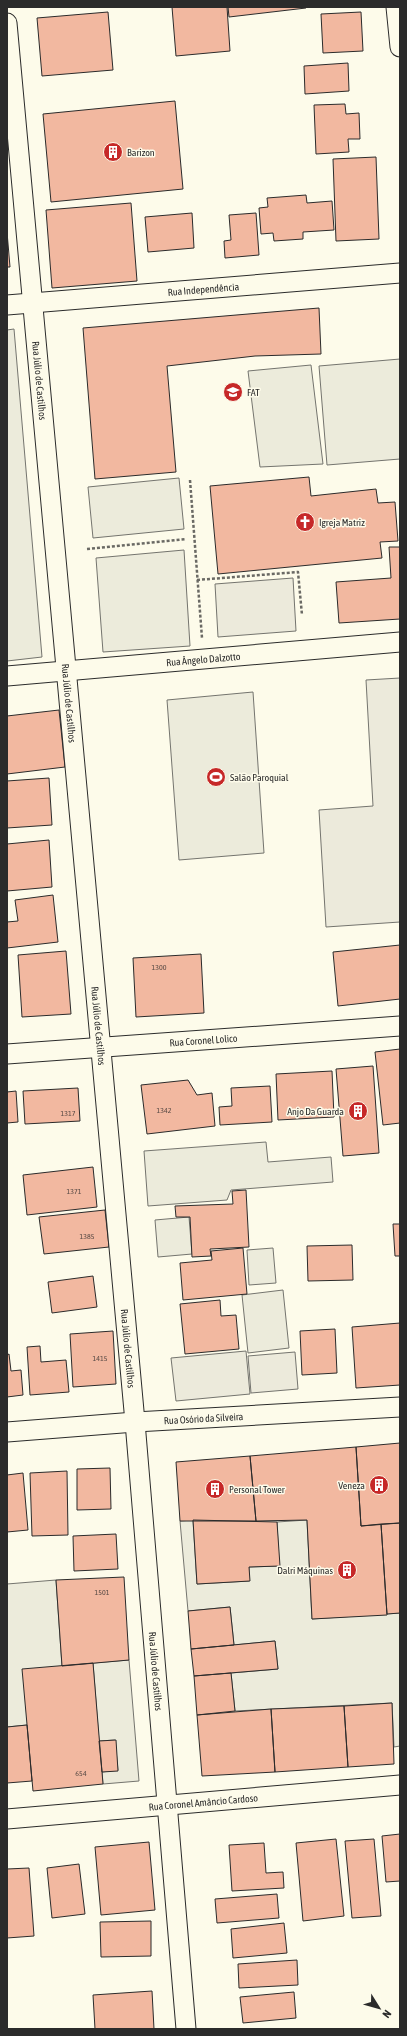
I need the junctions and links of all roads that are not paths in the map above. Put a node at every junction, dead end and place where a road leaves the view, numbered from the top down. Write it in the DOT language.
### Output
graph roads {
  1 [pos="396,7"];
  2 [pos="7,23"];
  3 [pos="400,47"];
  4 [pos="400,273"];
  5 [pos="32,303"];
  6 [pos="7,305"];
  7 [pos="400,642"];
  8 [pos="66,671"];
  9 [pos="7,676"];
  10 [pos="400,1026"];
  11 [pos="101,1047"];
  12 [pos="7,1054"];
  13 [pos="400,1407"];
  14 [pos="135,1422"];
  15 [pos="7,1432"];
  16 [pos="400,1785"];
  17 [pos="166,1805"];
  18 [pos="7,1819"];
  19 [pos="186,2029"];
  1 -- 3 [label="street"];
  2 -- 5 [label="street, Rua Júlio de Castilhos"];
  4 -- 5 [label="street, Rua Independência"];
  5 -- 6 [label="street, Rua Independência"];
  5 -- 8 [label="street, Rua Júlio de Castilhos"];
  7 -- 8 [label="street, Rua Ângelo Dalzotto"];
  8 -- 9 [label="street, Rua Ângelo Dalzotto"];
  8 -- 11 [label="street, Rua Júlio de Castilhos"];
  10 -- 11 [label="street, Rua Coronel Lolico"];
  11 -- 12 [label="street, Rua Coronel Lolico"];
  11 -- 14 [label="street, Rua Júlio de Castilhos"];
  13 -- 14 [label="street, Rua Osório da Silveira"];
  14 -- 15 [label="street, Rua Osório da Silveira"];
  14 -- 17 [label="street, Rua Júlio de Castilhos"];
  16 -- 17 [label="street, Rua Coronel Amâncio Cardoso"];
  17 -- 18 [label="street, Rua Coronel Amâncio Cardoso"];
  17 -- 19 [label="street, Rua Júlio de Castilhos"];
}
